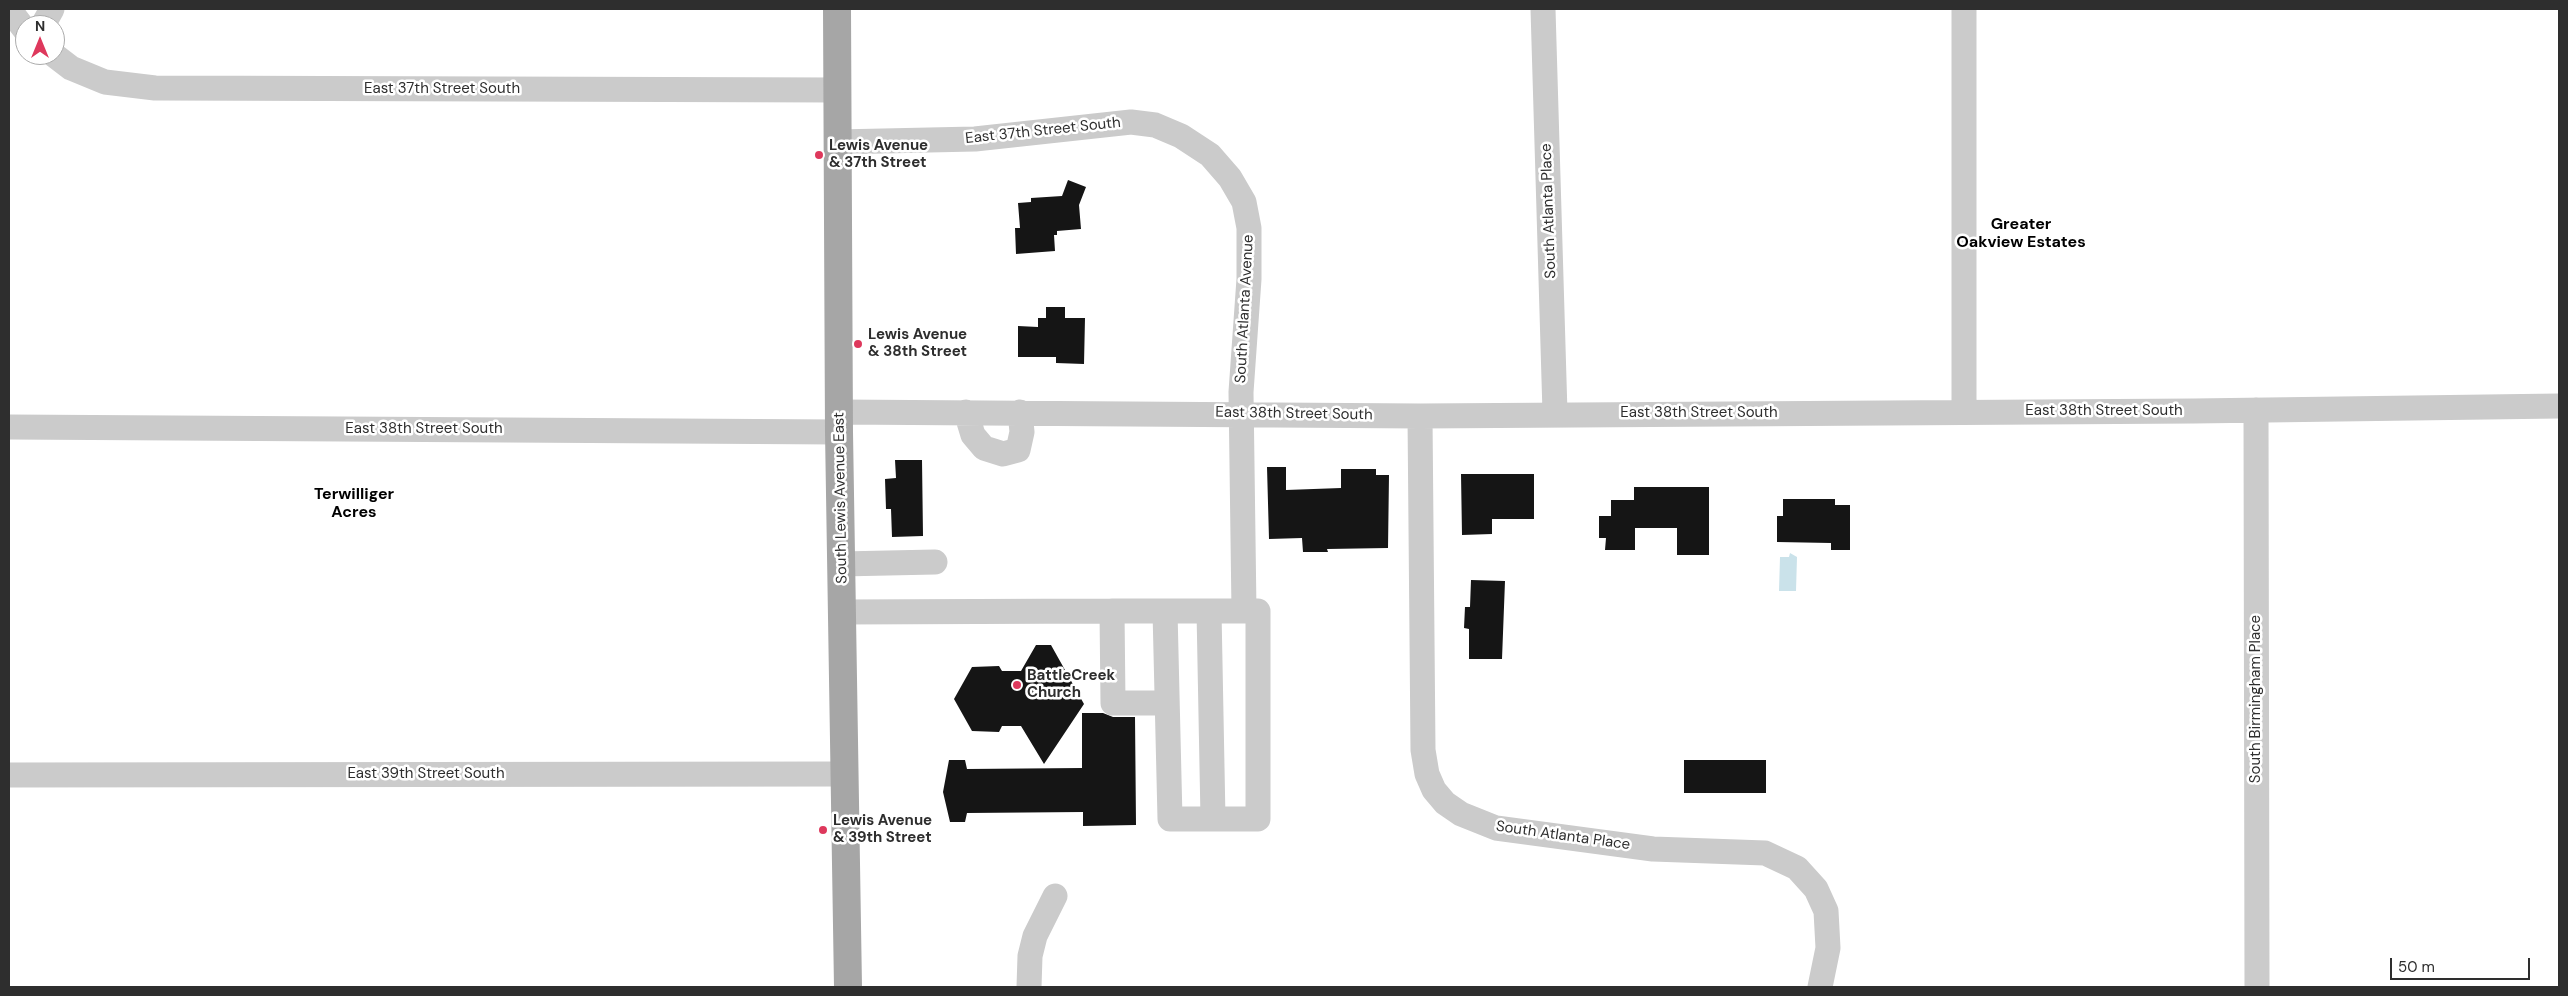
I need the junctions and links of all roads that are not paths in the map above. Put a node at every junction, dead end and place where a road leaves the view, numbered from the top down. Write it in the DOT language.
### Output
graph roads {
  1 [pos="837,9"];
  2 [pos="1543,9"];
  3 [pos="1964,9"];
  4 [pos="65,63"];
  5 [pos="837,90"];
  6 [pos="837,142"];
  7 [pos="1230,178"];
  8 [pos="2559,406"];
  9 [pos="2256,410"];
  10 [pos="966,412"];
  11 [pos="1020,412"];
  12 [pos="1964,412"];
  13 [pos="1555,413"];
  14 [pos="1241,414"];
  15 [pos="1420,416"];
  16 [pos="839,422"];
  17 [pos="9,427"];
  18 [pos="935,562"];
  19 [pos="841,564"];
  20 [pos="1112,611"];
  21 [pos="1165,611"];
  22 [pos="1209,611"];
  23 [pos="1244,611"];
  24 [pos="842,612"];
  25 [pos="1167,703"];
  26 [pos="843,774"];
  27 [pos="9,775"];
  28 [pos="1213,819"];
  29 [pos="1055,896"];
  30 [pos="848,987"];
  31 [pos="1029,987"];
  32 [pos="1820,987"];
  33 [pos="2257,987"];
  1 -- 5 [label="main road, South Lewis Avenue East"];
  2 -- 13 [label="street, South Atlanta Place"];
  3 -- 12 [label="street"];
  4 -- 5 [label="street, East 37th Street South"];
  5 -- 6 [label="main road, South Lewis Avenue East"];
  6 -- 7 [label="street, East 37th Street South"];
  6 -- 16 [label="main road, South Lewis Avenue East"];
  7 -- 14 [label="street, South Atlanta Avenue"];
  8 -- 9 [label="street, East 38th Street South"];
  9 -- 12 [label="street, East 38th Street South"];
  9 -- 33 [label="street, South Birmingham Place"];
  10 -- 11 [label="street, East 38th Street South"];
  10 -- 11 [label="street"];
  10 -- 16 [label="street, East 38th Street South"];
  11 -- 14 [label="street, East 38th Street South"];
  12 -- 13 [label="street, East 38th Street South"];
  13 -- 15 [label="street, East 38th Street South"];
  14 -- 15 [label="street, East 38th Street South"];
  14 -- 23 [label="street, South Atlanta Avenue"];
  15 -- 32 [label="street, South Atlanta Place"];
  16 -- 17 [label="street, East 38th Street South"];
  16 -- 19 [label="main road, South Lewis Avenue East"];
  18 -- 19 [label="street"];
  19 -- 24 [label="main road, South Lewis Avenue East"];
  20 -- 21 [label="street"];
  20 -- 24 [label="street"];
  20 -- 25 [label="street"];
  21 -- 22 [label="street"];
  21 -- 25 [label="street"];
  22 -- 23 [label="street"];
  22 -- 28 [label="street"];
  23 -- 28 [label="street"];
  24 -- 26 [label="main road, South Lewis Avenue East"];
  25 -- 28 [label="street"];
  26 -- 27 [label="street, East 39th Street South"];
  26 -- 30 [label="main road, South Lewis Avenue East"];
  29 -- 31 [label="street"];
}
